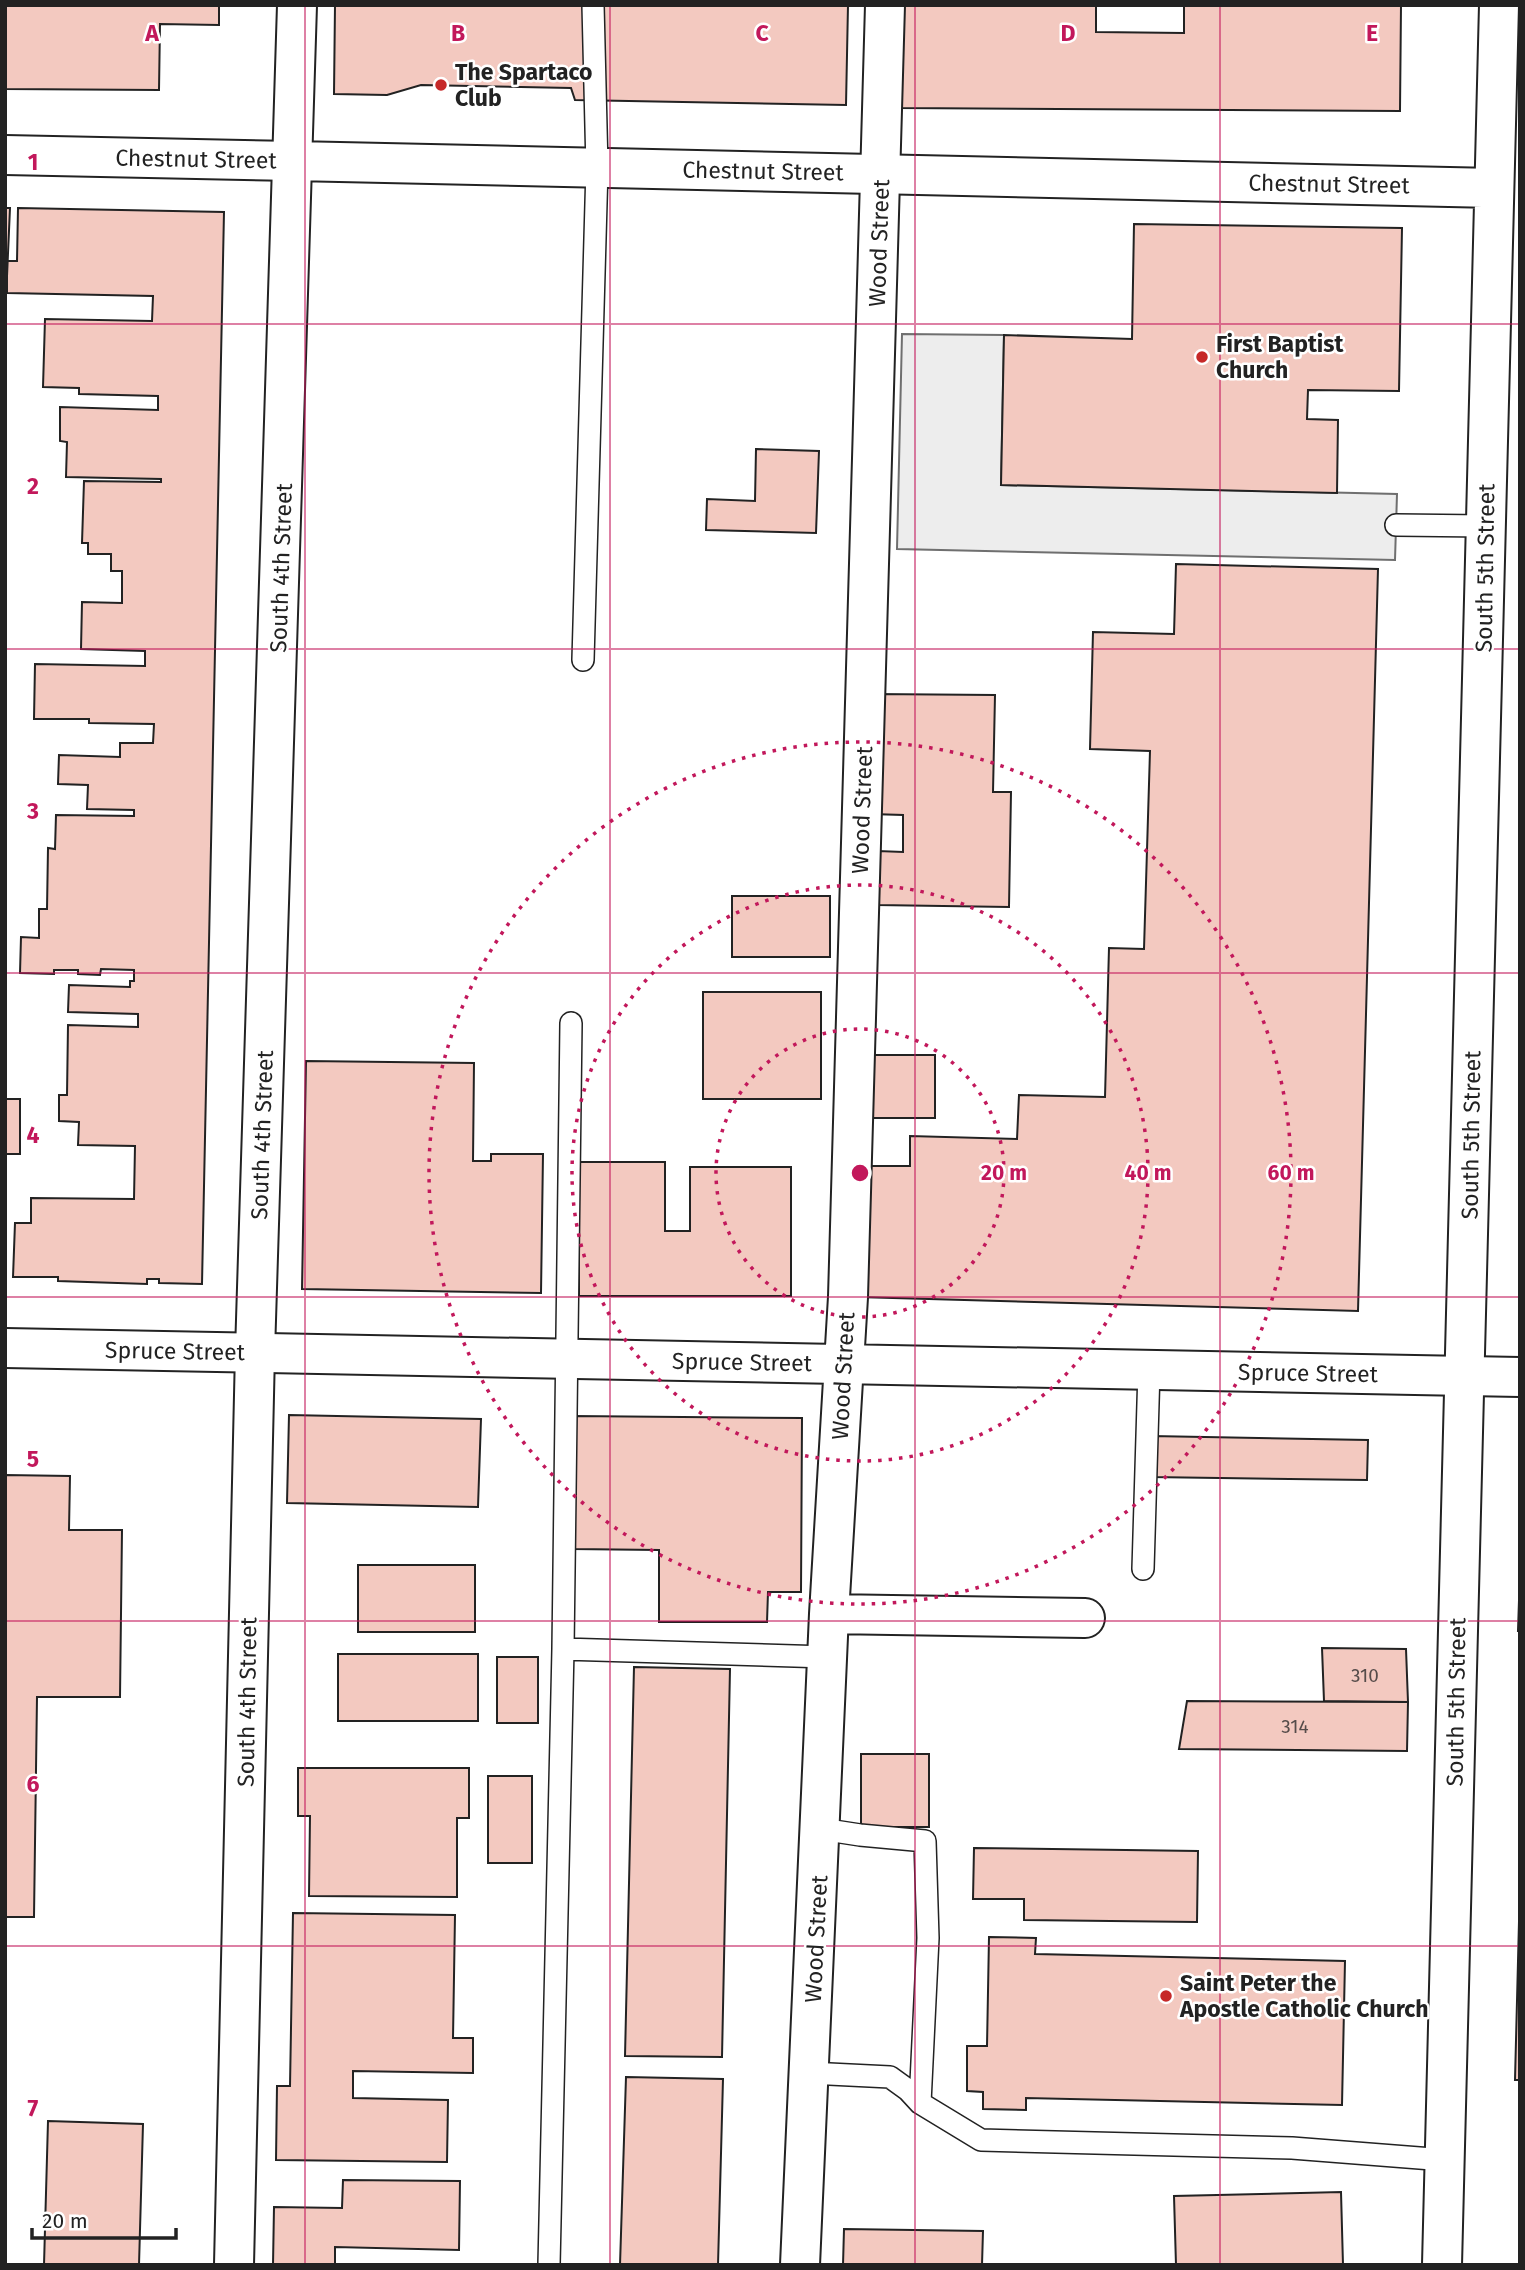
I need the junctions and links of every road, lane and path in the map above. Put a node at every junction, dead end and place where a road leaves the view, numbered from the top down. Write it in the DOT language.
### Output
graph roads {
  1 [pos="297,5"];
  2 [pos="593,5"];
  3 [pos="885,5"];
  4 [pos="1499,5"];
  5 [pos="5,155"];
  6 [pos="294,161"];
  7 [pos="597,168"];
  8 [pos="881,174"];
  9 [pos="1507,188"];
  10 [pos="1396,525"];
  11 [pos="1486,526"];
  12 [pos="583,660"];
  13 [pos="571,1023"];
  14 [pos="5,1348"];
  15 [pos="255,1352"];
  16 [pos="568,1358"];
  17 [pos="844,1364"];
  18 [pos="1149,1370"];
  19 [pos="1465,1376"];
  20 [pos="1520,1377"];
  21 [pos="1143,1569"];
  22 [pos="829,1614"];
  23 [pos="1085,1618"];
  24 [pos="563,1649"];
  25 [pos="827,1657"];
  26 [pos="821,1829"];
  27 [pos="809,2073"];
  28 [pos="920,2103"];
  29 [pos="1445,2160"];
  30 [pos="234,2265"];
  31 [pos="549,2265"];
  32 [pos="800,2265"];
  33 [pos="1442,2265"];
  1 -- 6 [label="main road, South 4th Street"];
  2 -- 7 [label="lane"];
  3 -- 8 [label="main road, Wood Street"];
  4 -- 9 [label="main road, South 5th Street"];
  5 -- 6 [label="main road, Chestnut Street"];
  6 -- 7 [label="main road, Chestnut Street"];
  6 -- 15 [label="main road, South 4th Street"];
  7 -- 8 [label="main road, Chestnut Street"];
  7 -- 12 [label="lane"];
  8 -- 9 [label="main road, Chestnut Street"];
  8 -- 17 [label="main road, Wood Street"];
  9 -- 11 [label="main road, South 5th Street"];
  10 -- 11 [label="lane"];
  11 -- 19 [label="main road, South 5th Street"];
  13 -- 16 [label="lane"];
  14 -- 15 [label="main road, Spruce Street"];
  15 -- 16 [label="main road, Spruce Street"];
  15 -- 30 [label="main road, South 4th Street"];
  16 -- 17 [label="main road, Spruce Street"];
  16 -- 24 [label="lane"];
  17 -- 18 [label="main road, Spruce Street"];
  17 -- 22 [label="main road, Wood Street"];
  18 -- 19 [label="main road, Spruce Street"];
  18 -- 21 [label="lane"];
  19 -- 20 [label="main road, Spruce Street"];
  19 -- 29 [label="main road, South 5th Street"];
  22 -- 23 [label="main road"];
  22 -- 25 [label="main road, Wood Street"];
  24 -- 25 [label="lane"];
  24 -- 31 [label="lane"];
  25 -- 26 [label="main road, Wood Street"];
  26 -- 27 [label="main road, Wood Street"];
  26 -- 28 [label="lane"];
  27 -- 28 [label="lane"];
  27 -- 32 [label="main road, Wood Street"];
  28 -- 29 [label="lane"];
  29 -- 33 [label="main road, South 5th Street"];
}
